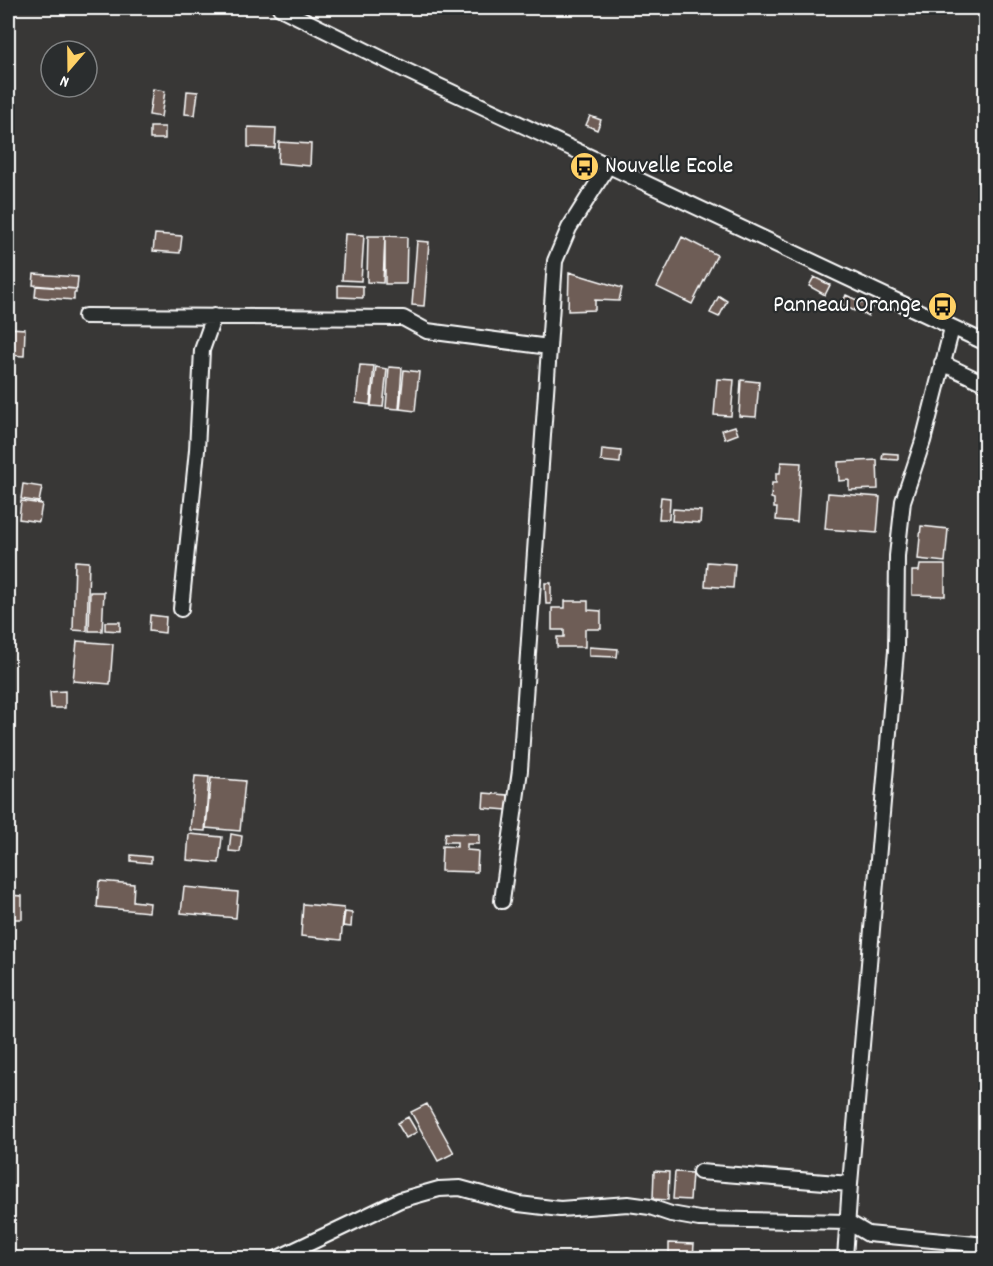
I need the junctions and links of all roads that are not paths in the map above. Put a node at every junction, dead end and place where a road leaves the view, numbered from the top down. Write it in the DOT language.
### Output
graph roads {
  1 [pos="280,8"];
  2 [pos="608,166"];
  3 [pos="85,316"];
  4 [pos="214,316"];
  5 [pos="952,328"];
  6 [pos="986,343"];
  7 [pos="549,347"];
  8 [pos="942,363"];
  9 [pos="986,384"];
  10 [pos="181,609"];
  11 [pos="502,901"];
  12 [pos="700,1172"];
  13 [pos="850,1184"];
  14 [pos="848,1222"];
  15 [pos="986,1245"];
  16 [pos="278,1258"];
  17 [pos="845,1258"];
  1 -- 2 [label="street"];
  2 -- 5 [label="street"];
  2 -- 7 [label="street"];
  3 -- 4 [label="street"];
  4 -- 7 [label="street"];
  4 -- 10 [label="street"];
  5 -- 6 [label="street"];
  5 -- 8 [label="street"];
  7 -- 11 [label="street"];
  8 -- 9 [label="street"];
  8 -- 13 [label="street"];
  12 -- 13 [label="street"];
  13 -- 14 [label="street"];
  14 -- 15 [label="street"];
  14 -- 16 [label="street"];
  14 -- 17 [label="street"];
}
